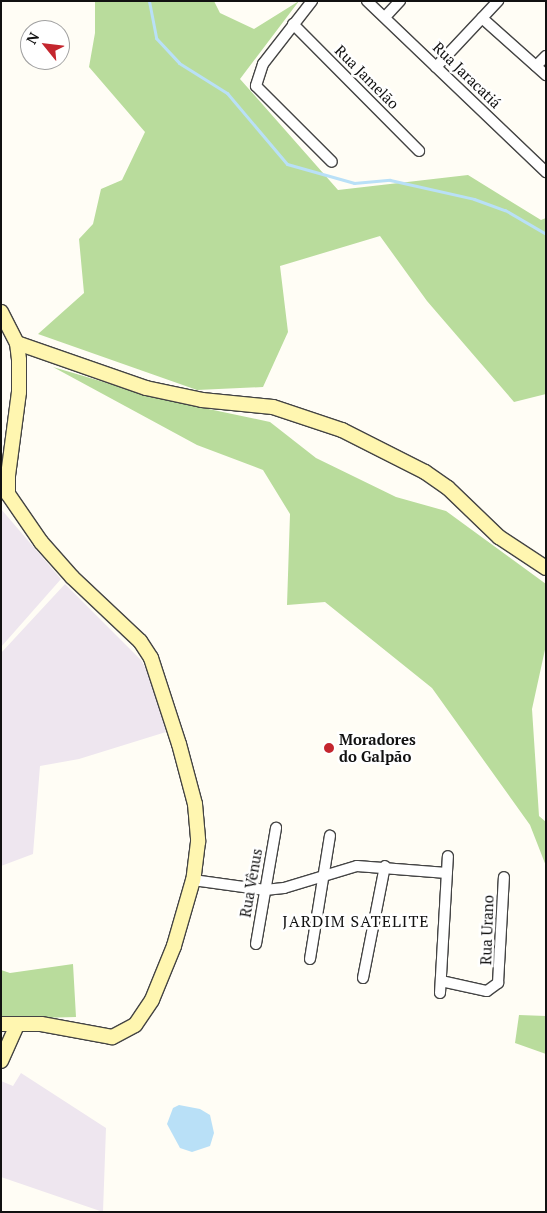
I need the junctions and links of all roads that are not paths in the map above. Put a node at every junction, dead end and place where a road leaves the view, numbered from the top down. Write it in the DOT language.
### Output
graph roads {
  1 [pos="312,1"];
  2 [pos="367,1"];
  3 [pos="400,1"];
  4 [pos="498,1"];
  5 [pos="385,17"];
  6 [pos="482,18"];
  7 [pos="293,24"];
  8 [pos="546,56"];
  9 [pos="536,66"];
  10 [pos="436,67"];
  11 [pos="546,75"];
  12 [pos="419,151"];
  13 [pos="332,162"];
  14 [pos="546,172"];
  15 [pos="1,312"];
  16 [pos="17,344"];
  17 [pos="546,568"];
  18 [pos="276,828"];
  19 [pos="330,836"];
  20 [pos="448,856"];
  21 [pos="385,866"];
  22 [pos="447,873"];
  23 [pos="323,877"];
  24 [pos="504,877"];
  25 [pos="193,880"];
  26 [pos="265,890"];
  27 [pos="256,944"];
  28 [pos="310,959"];
  29 [pos="363,978"];
  30 [pos="441,981"];
  31 [pos="440,993"];
  32 [pos="1,1024"];
  33 [pos="9,1033"];
  34 [pos="1,1061"];
  1 -- 7 [label="street"];
  2 -- 5 [label="street, Rua Jaracatiá"];
  3 -- 5 [label="street"];
  4 -- 6 [label="street"];
  5 -- 10 [label="street, Rua Jaracatiá"];
  6 -- 9 [label="street"];
  6 -- 10 [label="street"];
  7 -- 12 [label="street, Rua Jamelão"];
  7 -- 13 [label="street"];
  8 -- 9 [label="street"];
  9 -- 11 [label="street"];
  10 -- 14 [label="street, Rua Jaracatiá"];
  15 -- 16 [label="street"];
  16 -- 17 [label="street"];
  16 -- 25 [label="street"];
  18 -- 26 [label="street, Rua Vênus"];
  19 -- 23 [label="street"];
  20 -- 22 [label="street"];
  21 -- 22 [label="street"];
  21 -- 23 [label="street"];
  21 -- 29 [label="street"];
  22 -- 30 [label="street"];
  23 -- 26 [label="street"];
  23 -- 28 [label="street"];
  24 -- 30 [label="street, Rua Urano"];
  25 -- 26 [label="street"];
  25 -- 33 [label="street"];
  26 -- 27 [label="street, Rua Vênus"];
  30 -- 31 [label="street"];
  32 -- 33 [label="street"];
  33 -- 34 [label="street"];
}
